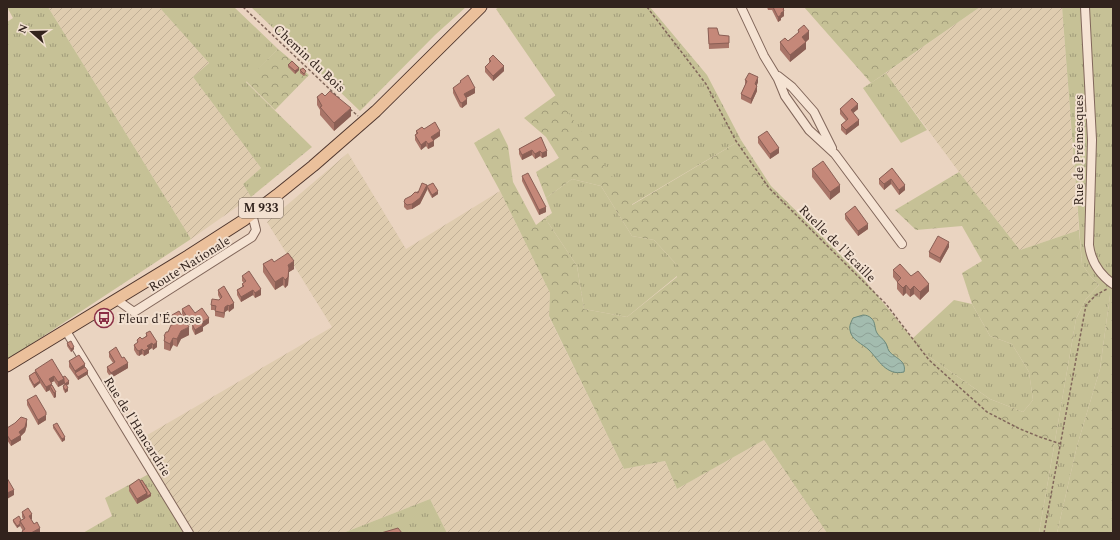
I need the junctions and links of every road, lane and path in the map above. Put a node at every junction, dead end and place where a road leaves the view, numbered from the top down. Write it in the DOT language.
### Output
graph roads {
  1 [pos="243,7"];
  2 [pos="481,7"];
  3 [pos="647,7"];
  4 [pos="740,7"];
  5 [pos="1085,7"];
  6 [pos="775,74"];
  7 [pos="343,102"];
  8 [pos="348,107"];
  9 [pos="364,122"];
  10 [pos="835,154"];
  11 [pos="252,214"];
  12 [pos="902,244"];
  13 [pos="1110,286"];
  14 [pos="117,300"];
  15 [pos="66,331"];
  16 [pos="7,366"];
  17 [pos="1061,444"];
  18 [pos="188,533"];
  19 [pos="1044,533"];
  1 -- 7 [label="path, Chemin du Bois"];
  2 -- 9 [label="main road, M 933"];
  3 -- 17 [label="path, Ruelle de l'Ecaille"];
  4 -- 6 [label="street"];
  5 -- 13 [label="street, Rue de Prémesques"];
  6 -- 10 [label="street"];
  6 -- 10 [label="street"];
  8 -- 9 [label="path, Chemin du Bois"];
  9 -- 11 [label="main road, M 933"];
  10 -- 12 [label="street"];
  11 -- 14 [label="main road, M 933"];
  11 -- 14 [label="street, Route Nationale"];
  13 -- 17 [label="path"];
  14 -- 15 [label="main road, M 933"];
  15 -- 16 [label="main road, M 933"];
  15 -- 18 [label="street, Rue de l'Hancardrie"];
  17 -- 19 [label="path"];
}
